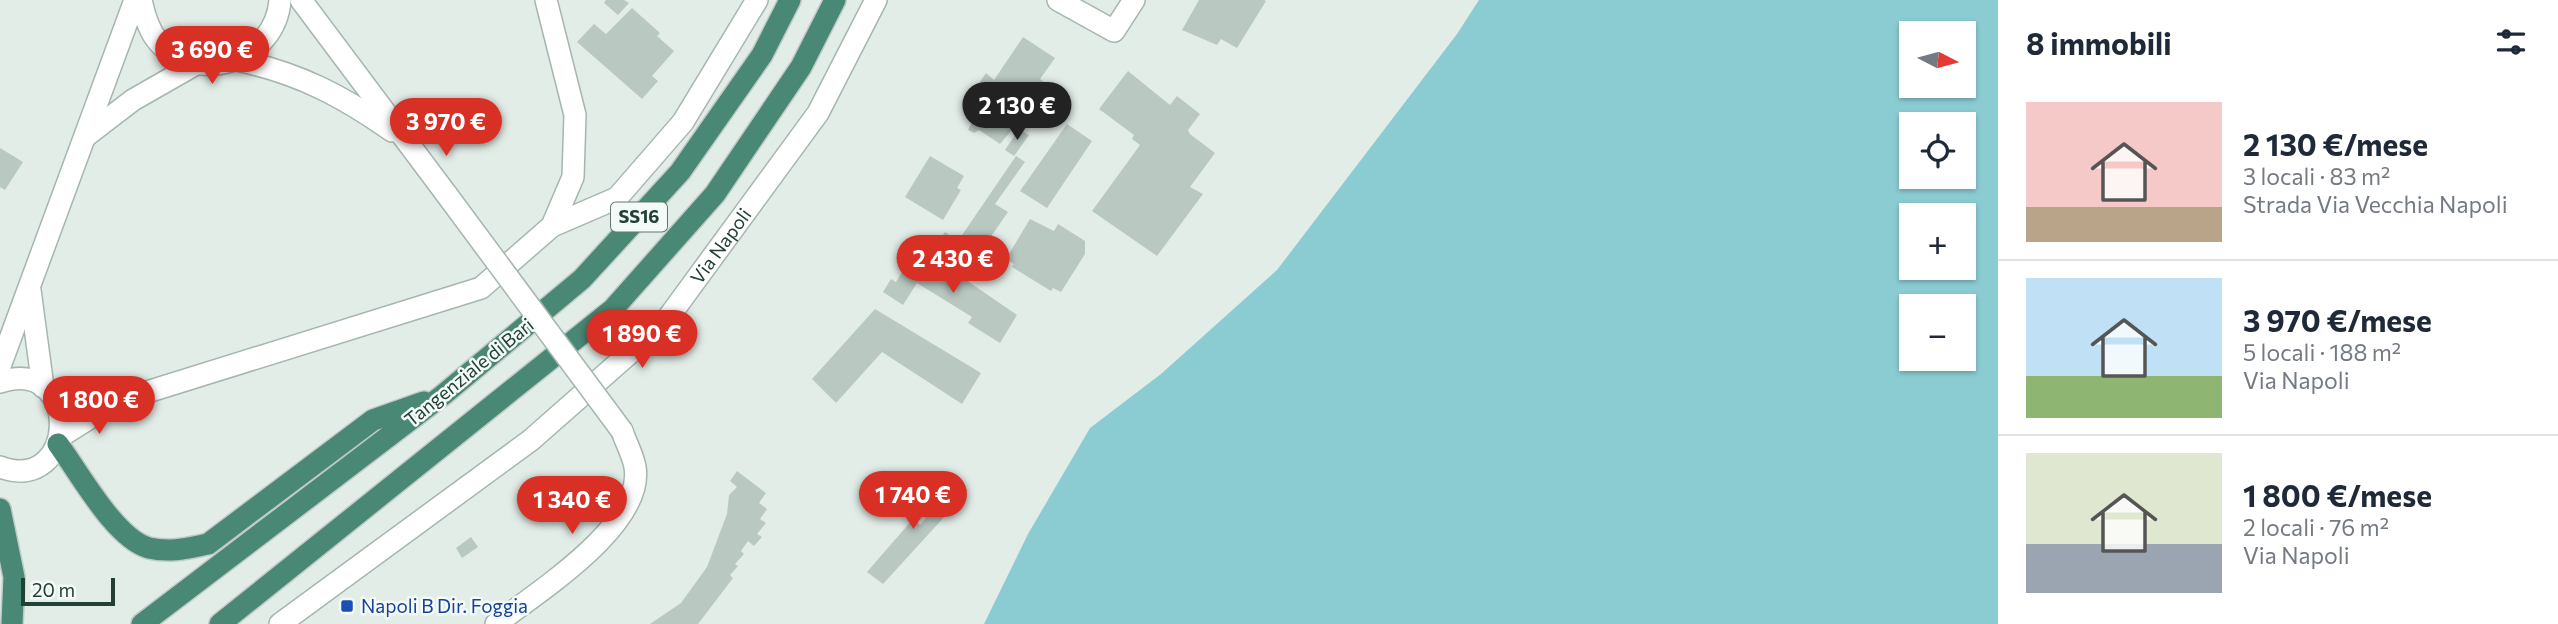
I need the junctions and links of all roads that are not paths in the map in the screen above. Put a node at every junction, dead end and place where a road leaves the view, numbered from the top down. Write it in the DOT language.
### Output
graph roads {
  1 [pos="135,0"];
  2 [pos="141,0"];
  3 [pos="280,0"];
  4 [pos="301,0"];
  5 [pos="546,0"];
  6 [pos="757,0"];
  7 [pos="790,0"];
  8 [pos="835,0"];
  9 [pos="876,0"];
  10 [pos="1058,0"];
  11 [pos="1134,0"];
  12 [pos="237,60"];
  13 [pos="196,64"];
  14 [pos="86,136"];
  15 [pos="410,145"];
  16 [pos="552,226"];
  17 [pos="29,285"];
  18 [pos="0,366"];
  19 [pos="0,382"];
  20 [pos="47,390"];
  21 [pos="443,395"];
  22 [pos="115,402"];
  23 [pos="60,440"];
  24 [pos="0,467"];
  25 [pos="0,509"];
  26 [pos="12,624"];
  27 [pos="142,624"];
  28 [pos="220,624"];
  29 [pos="280,624"];
  30 [pos="496,624"];
  1 -- 14 [label="street"];
  2 -- 13 [label="street"];
  3 -- 12 [label="street"];
  4 -- 15 [label="street"];
  5 -- 16 [label="street"];
  6 -- 16 [label="street"];
  7 -- 21 [label="highway, Tangenziale di Bari / SS16"];
  8 -- 28 [label="highway, SS16"];
  9 -- 29 [label="street, Via Napoli"];
  10 -- 11 [label="street"];
  12 -- 13 [label="street"];
  12 -- 15 [label="street"];
  13 -- 14 [label="street"];
  14 -- 17 [label="street"];
  15 -- 30 [label="street, bridge"];
  16 -- 22 [label="street"];
  17 -- 18 [label="street"];
  17 -- 20 [label="street"];
  19 -- 20 [label="street"];
  20 -- 22 [label="street"];
  20 -- 23 [label="street"];
  21 -- 23 [label="highway"];
  21 -- 27 [label="highway, Tangenziale di Bari / SS16"];
  22 -- 23 [label="street"];
  23 -- 24 [label="street"];
  25 -- 26 [label="highway"];
}
